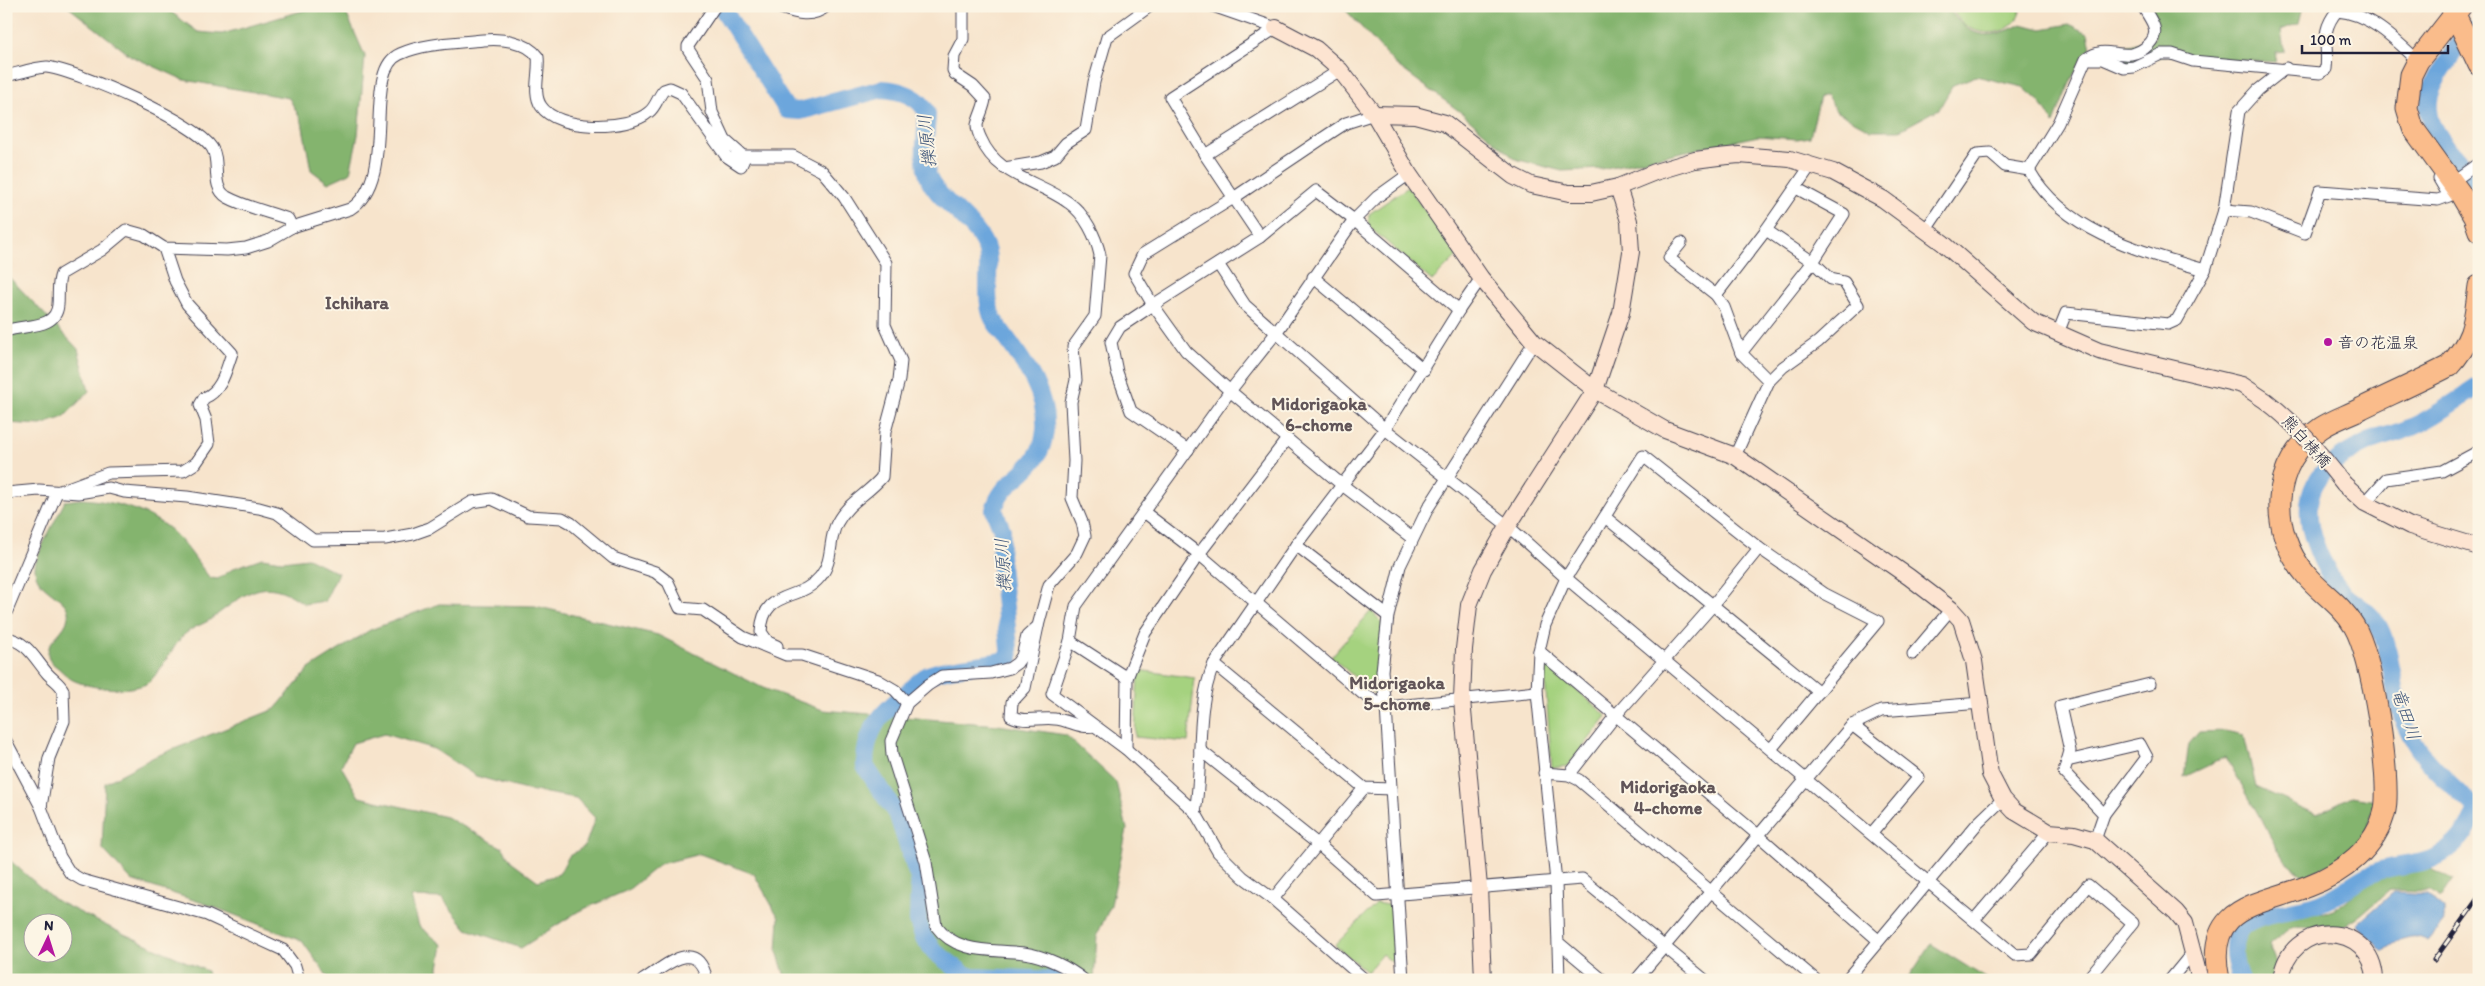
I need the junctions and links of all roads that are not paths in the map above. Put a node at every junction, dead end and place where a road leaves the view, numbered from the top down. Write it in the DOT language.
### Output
graph roads {
  1 [pos="715,6"];
  2 [pos="775,6"];
  3 [pos="827,6"];
  4 [pos="963,6"];
  5 [pos="1150,6"];
  6 [pos="1213,6"];
  7 [pos="2143,6"];
  8 [pos="2458,10"];
  9 [pos="1276,28"];
  10 [pos="2479,37"];
  11 [pos="2086,58"];
  12 [pos="2418,61"];
  13 [pos="2479,65"];
  14 [pos="2286,68"];
  15 [pos="1340,70"];
  16 [pos="6,76"];
  17 [pos="1374,114"];
  18 [pos="1205,155"];
  19 [pos="743,156"];
  20 [pos="2479,163"];
  21 [pos="1811,164"];
  22 [pos="1004,168"];
  23 [pos="2029,170"];
  24 [pos="1409,174"];
  25 [pos="2450,175"];
  26 [pos="1618,187"];
  27 [pos="1796,188"];
  28 [pos="1235,197"];
  29 [pos="2224,210"];
  30 [pos="1354,220"];
  31 [pos="292,226"];
  32 [pos="1766,230"];
  33 [pos="1925,231"];
  34 [pos="2479,231"];
  35 [pos="1260,237"];
  36 [pos="1681,242"];
  37 [pos="164,248"];
  38 [pos="1813,262"];
  39 [pos="1218,264"];
  40 [pos="2205,270"];
  41 [pos="1313,277"];
  42 [pos="1481,278"];
  43 [pos="2479,286"];
  44 [pos="1716,295"];
  45 [pos="1153,305"];
  46 [pos="1459,310"];
  47 [pos="6,331"];
  48 [pos="1276,332"];
  49 [pos="2058,333"];
  50 [pos="1534,342"];
  51 [pos="1741,353"];
  52 [pos="1424,370"];
  53 [pos="1769,381"];
  54 [pos="1596,390"];
  55 [pos="1230,391"];
  56 [pos="1386,429"];
  57 [pos="1287,439"];
  58 [pos="1188,450"];
  59 [pos="2479,451"];
  60 [pos="1735,456"];
  61 [pos="1448,478"];
  62 [pos="1341,484"];
  63 [pos="57,492"];
  64 [pos="6,493"];
  65 [pos="2365,503"];
  66 [pos="1144,512"];
  67 [pos="1605,517"];
  68 [pos="1508,526"];
  69 [pos="1412,538"];
  70 [pos="1296,545"];
  71 [pos="2479,547"];
  72 [pos="1759,548"];
  73 [pos="1199,554"];
  74 [pos="1566,578"];
  75 [pos="1256,604"];
  76 [pos="1713,605"];
  77 [pos="7,606"];
  78 [pos="1951,609"];
  79 [pos="1388,616"];
  80 [pos="1038,626"];
  81 [pos="6,638"];
  82 [pos="1070,641"];
  83 [pos="1539,651"];
  84 [pos="1913,654"];
  85 [pos="802,655"];
  86 [pos="1664,660"];
  87 [pos="1214,664"];
  88 [pos="1127,678"];
  89 [pos="2150,684"];
  90 [pos="1537,692"];
  91 [pos="1819,692"];
  92 [pos="903,698"];
  93 [pos="1462,700"];
  94 [pos="1981,703"];
  95 [pos="1386,707"];
  96 [pos="1616,715"];
  97 [pos="1852,725"];
  98 [pos="1094,726"];
  99 [pos="6,741"];
  100 [pos="1126,749"];
  101 [pos="1771,749"];
  102 [pos="1200,750"];
  103 [pos="2067,761"];
  104 [pos="1544,773"];
  105 [pos="1569,775"];
  106 [pos="1806,778"];
  107 [pos="1364,788"];
  108 [pos="1391,789"];
  109 [pos="2003,799"];
  110 [pos="41,806"];
  111 [pos="1195,812"];
  112 [pos="2104,814"];
  113 [pos="2049,832"];
  114 [pos="1872,833"];
  115 [pos="1758,835"];
  116 [pos="2095,840"];
  117 [pos="1319,845"];
  118 [pos="1556,882"];
  119 [pos="1930,882"];
  120 [pos="1479,887"];
  121 [pos="1710,892"];
  122 [pos="1398,893"];
  123 [pos="1273,899"];
  124 [pos="1974,920"];
  125 [pos="1878,940"];
  126 [pos="1560,944"];
  127 [pos="1664,946"];
  128 [pos="2193,952"];
  129 [pos="300,980"];
  130 [pos="644,980"];
  131 [pos="707,980"];
  132 [pos="1084,980"];
  133 [pos="1365,980"];
  134 [pos="1403,980"];
  135 [pos="1483,980"];
  136 [pos="1559,980"];
  137 [pos="1603,980"];
  138 [pos="1636,980"];
  139 [pos="1705,980"];
  140 [pos="1816,980"];
  141 [pos="1846,980"];
  142 [pos="2094,980"];
  143 [pos="2170,980"];
  144 [pos="2200,980"];
  145 [pos="2219,980"];
  146 [pos="2281,980"];
  147 [pos="2375,980"];
  1 -- 19 [label="street"];
  2 -- 3 [label="street"];
  4 -- 22 [label="street"];
  5 -- 22 [label="street"];
  6 -- 9 [label="street"];
  7 -- 11 [label="street"];
  8 -- 10 [label="highway"];
  8 -- 12 [label="highway"];
  8 -- 13 [label="highway"];
  9 -- 15 [label="street"];
  9 -- 18 [label="street"];
  11 -- 14 [label="street"];
  11 -- 23 [label="street"];
  12 -- 14 [label="street"];
  12 -- 25 [label="highway"];
  14 -- 29 [label="street"];
  15 -- 17 [label="street"];
  15 -- 18 [label="street"];
  16 -- 31 [label="street"];
  17 -- 24 [label="street"];
  17 -- 26 [label="street, 熊白梼橋"];
  17 -- 28 [label="street"];
  18 -- 28 [label="street"];
  19 -- 31 [label="street"];
  19 -- 85 [label="street"];
  20 -- 25 [label="street"];
  21 -- 26 [label="street, 熊白梼橋"];
  21 -- 27 [label="street"];
  21 -- 33 [label="street, 熊白梼橋"];
  22 -- 80 [label="street"];
  23 -- 33 [label="street"];
  23 -- 40 [label="street"];
  24 -- 30 [label="street"];
  24 -- 42 [label="street"];
  25 -- 29 [label="street"];
  25 -- 34 [label="highway"];
  26 -- 54 [label="street"];
  27 -- 32 [label="street"];
  27 -- 38 [label="street"];
  28 -- 35 [label="street"];
  28 -- 45 [label="street"];
  29 -- 40 [label="street"];
  30 -- 35 [label="street"];
  30 -- 41 [label="street"];
  30 -- 46 [label="street"];
  31 -- 37 [label="street"];
  32 -- 38 [label="street"];
  32 -- 44 [label="street"];
  33 -- 49 [label="street, 熊白梼橋"];
  35 -- 39 [label="street"];
  36 -- 44 [label="street"];
  37 -- 47 [label="street"];
  37 -- 63 [label="street"];
  38 -- 51 [label="street"];
  38 -- 53 [label="street"];
  39 -- 45 [label="street"];
  39 -- 48 [label="street"];
  40 -- 49 [label="street"];
  41 -- 48 [label="street"];
  41 -- 52 [label="street"];
  42 -- 46 [label="street"];
  42 -- 50 [label="street"];
  43 -- 145 [label="highway"];
  44 -- 51 [label="street"];
  45 -- 55 [label="street"];
  45 -- 58 [label="street"];
  46 -- 52 [label="street"];
  48 -- 55 [label="street"];
  48 -- 56 [label="street"];
  49 -- 65 [label="street, 熊白梼橋, bridge"];
  50 -- 54 [label="street"];
  50 -- 61 [label="street"];
  51 -- 53 [label="street"];
  52 -- 56 [label="street"];
  53 -- 60 [label="street"];
  54 -- 60 [label="street"];
  54 -- 68 [label="street"];
  55 -- 57 [label="street"];
  55 -- 58 [label="street"];
  56 -- 61 [label="street"];
  56 -- 62 [label="street"];
  57 -- 62 [label="street"];
  57 -- 73 [label="street"];
  58 -- 66 [label="street"];
  59 -- 65 [label="street"];
  60 -- 78 [label="street"];
  61 -- 68 [label="street"];
  61 -- 69 [label="street"];
  62 -- 69 [label="street"];
  62 -- 70 [label="street"];
  63 -- 64 [label="street"];
  63 -- 77 [label="street"];
  63 -- 85 [label="street"];
  65 -- 71 [label="street, 熊白梼橋"];
  66 -- 73 [label="street"];
  66 -- 82 [label="street"];
  67 -- 72 [label="street"];
  67 -- 74 [label="street"];
  67 -- 76 [label="street"];
  68 -- 74 [label="street"];
  68 -- 93 [label="street"];
  69 -- 79 [label="street"];
  70 -- 75 [label="street"];
  70 -- 79 [label="street"];
  72 -- 76 [label="street"];
  72 -- 91 [label="street"];
  73 -- 75 [label="street"];
  73 -- 88 [label="street"];
  74 -- 83 [label="street"];
  74 -- 86 [label="street"];
  75 -- 87 [label="street"];
  75 -- 95 [label="street"];
  76 -- 86 [label="street"];
  76 -- 91 [label="street"];
  78 -- 84 [label="street"];
  78 -- 94 [label="street"];
  79 -- 95 [label="street"];
  80 -- 92 [label="street"];
  80 -- 98 [label="street"];
  81 -- 110 [label="street"];
  82 -- 88 [label="street"];
  82 -- 98 [label="street"];
  83 -- 90 [label="street"];
  83 -- 96 [label="street"];
  85 -- 92 [label="street"];
  86 -- 96 [label="street"];
  86 -- 101 [label="street"];
  87 -- 102 [label="street"];
  87 -- 107 [label="street"];
  88 -- 100 [label="street"];
  89 -- 103 [label="street"];
  90 -- 93 [label="street"];
  90 -- 104 [label="street"];
  91 -- 101 [label="street"];
  92 -- 132 [label="street"];
  93 -- 95 [label="street"];
  93 -- 120 [label="street"];
  94 -- 97 [label="street"];
  94 -- 109 [label="street"];
  95 -- 108 [label="street"];
  96 -- 105 [label="street"];
  96 -- 115 [label="street"];
  97 -- 106 [label="street"];
  97 -- 114 [label="street"];
  98 -- 100 [label="street"];
  99 -- 110 [label="street"];
  100 -- 111 [label="street"];
  101 -- 106 [label="street"];
  102 -- 111 [label="street"];
  102 -- 117 [label="street"];
  103 -- 112 [label="street"];
  103 -- 112 [label="street"];
  104 -- 105 [label="street"];
  104 -- 118 [label="street"];
  105 -- 121 [label="street"];
  106 -- 114 [label="street"];
  106 -- 115 [label="street"];
  107 -- 108 [label="street"];
  107 -- 117 [label="street"];
  108 -- 122 [label="street"];
  109 -- 113 [label="street"];
  109 -- 119 [label="street"];
  110 -- 129 [label="street"];
  111 -- 123 [label="street"];
  112 -- 116 [label="street"];
  113 -- 116 [label="street"];
  113 -- 124 [label="street"];
  114 -- 119 [label="street"];
  115 -- 121 [label="street"];
  115 -- 125 [label="street"];
  116 -- 128 [label="street"];
  117 -- 122 [label="street"];
  117 -- 123 [label="street"];
  118 -- 120 [label="street"];
  118 -- 126 [label="street"];
  118 -- 127 [label="street"];
  119 -- 124 [label="street"];
  119 -- 125 [label="street"];
  120 -- 122 [label="street"];
  120 -- 135 [label="street"];
  121 -- 127 [label="street"];
  121 -- 140 [label="street"];
  122 -- 134 [label="street"];
  123 -- 133 [label="street"];
  124 -- 142 [label="street"];
  125 -- 141 [label="street"];
  126 -- 136 [label="street"];
  126 -- 137 [label="street"];
  127 -- 138 [label="street"];
  127 -- 139 [label="street"];
  128 -- 143 [label="street"];
  128 -- 144 [label="street"];
  130 -- 131 [label="street"];
  146 -- 147 [label="street"];
}
